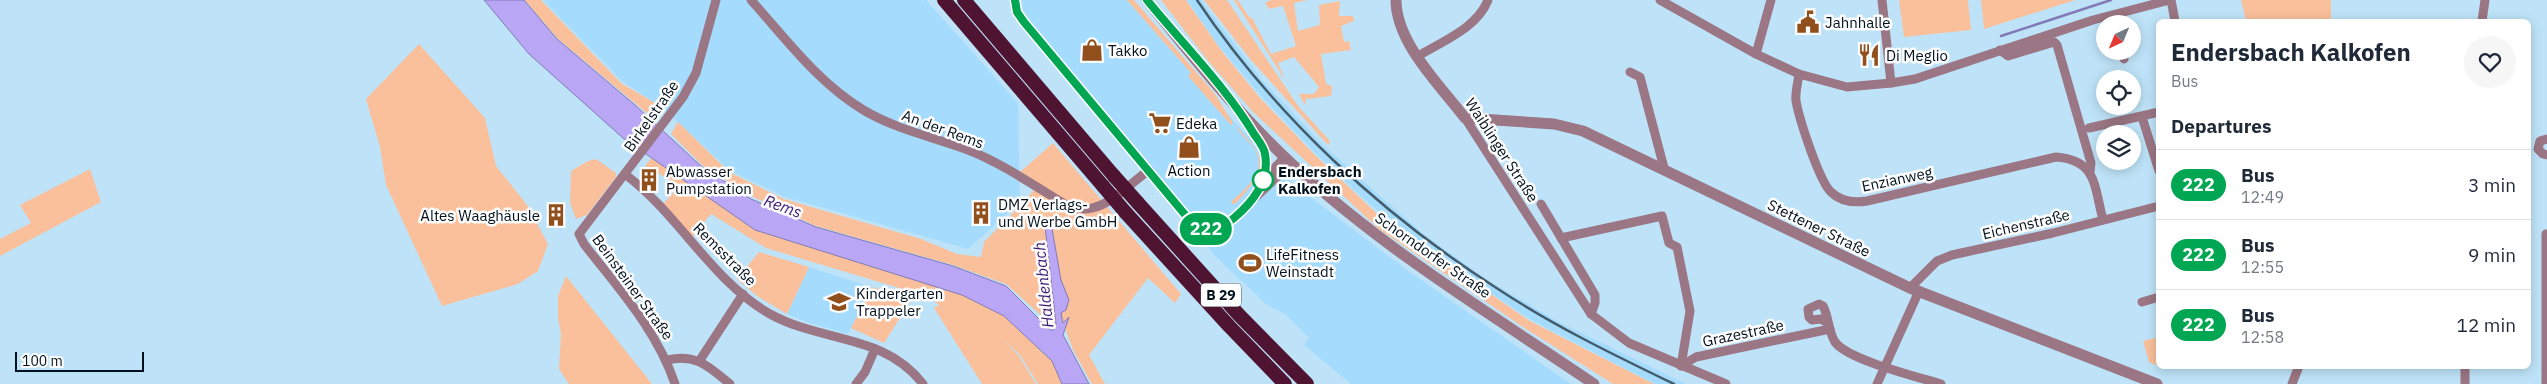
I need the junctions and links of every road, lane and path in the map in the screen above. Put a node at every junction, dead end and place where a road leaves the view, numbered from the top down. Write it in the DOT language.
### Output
graph roads {
  1 [pos="716,0"];
  2 [pos="751,0"];
  3 [pos="944,0"];
  4 [pos="964,0"];
  5 [pos="1015,0"];
  6 [pos="1147,0"];
  7 [pos="1396,0"];
  8 [pos="1488,0"];
  9 [pos="1660,0"];
  10 [pos="1772,0"];
  11 [pos="1882,0"];
  12 [pos="2171,0"];
  13 [pos="2485,0"];
  14 [pos="2113,13"];
  15 [pos="2176,19"];
  16 [pos="2482,19"];
  17 [pos="2000,50"];
  18 [pos="1756,54"];
  19 [pos="1418,56"];
  20 [pos="1630,72"];
  21 [pos="1799,74"];
  22 [pos="1891,83"];
  23 [pos="2156,113"];
  24 [pos="1244,117"];
  25 [pos="2142,117"];
  26 [pos="1465,118"];
  27 [pos="2089,128"];
  28 [pos="2547,139"];
  29 [pos="2534,144"];
  30 [pos="2547,155"];
  31 [pos="1288,161"];
  32 [pos="2156,161"];
  33 [pos="1664,168"];
  34 [pos="1149,170"];
  35 [pos="2090,172"];
  36 [pos="626,175"];
  37 [pos="1266,176"];
  38 [pos="1256,195"];
  39 [pos="1541,204"];
  40 [pos="2156,207"];
  41 [pos="2103,220"];
  42 [pos="579,234"];
  43 [pos="2546,234"];
  44 [pos="1562,238"];
  45 [pos="1915,290"];
  46 [pos="743,294"];
  47 [pos="2156,298"];
  48 [pos="2142,302"];
  49 [pos="1591,314"];
  50 [pos="1809,317"];
  51 [pos="1829,326"];
  52 [pos="1812,333"];
  53 [pos="875,349"];
  54 [pos="667,360"];
  55 [pos="700,360"];
  56 [pos="1681,366"];
  57 [pos="1884,367"];
  58 [pos="2298,369"];
  59 [pos="2465,369"];
  60 [pos="675,384"];
  61 [pos="730,384"];
  62 [pos="856,384"];
  63 [pos="923,384"];
  64 [pos="1285,384"];
  65 [pos="1307,384"];
  66 [pos="1594,384"];
  67 [pos="1726,384"];
  68 [pos="1877,384"];
  69 [pos="1941,384"];
  70 [pos="2157,384"];
  71 [pos="2292,384"];
  72 [pos="2465,384"];
  73 [pos="2546,384"];
  1 -- 36 [label="street, Birkelstraße"];
  2 -- 34 [label="street, An der Rems"];
  3 -- 64 [label="highway, B 29, bridge"];
  4 -- 65 [label="highway, B 29, bridge"];
  5 -- 34 [label="street"];
  6 -- 24 [label="street, Schorndorfer Straße"];
  7 -- 19 [label="street, Waiblinger Straße"];
  8 -- 19 [label="street"];
  9 -- 18 [label="street"];
  10 -- 18 [label="street"];
  11 -- 22 [label="street"];
  12 -- 14 [label="street"];
  12 -- 15 [label="street"];
  13 -- 16 [label="street"];
  14 -- 17 [label="street"];
  17 -- 22 [label="street"];
  17 -- 35 [label="street"];
  18 -- 21 [label="street"];
  19 -- 26 [label="street, Waiblinger Straße"];
  20 -- 33 [label="street"];
  21 -- 22 [label="street"];
  21 -- 35 [label="street, Enzianweg"];
  23 -- 25 [label="street"];
  24 -- 31 [label="street, Schorndorfer Straße"];
  24 -- 37 [label="street, Schorndorfer Straße"];
  25 -- 27 [label="street"];
  25 -- 32 [label="street"];
  26 -- 33 [label="street, Stettener Straße"];
  26 -- 49 [label="street, Waiblinger Straße"];
  28 -- 29 [label="street"];
  29 -- 30 [label="street"];
  31 -- 37 [label="street"];
  31 -- 38 [label="street"];
  31 -- 66 [label="street, Schorndorfer Straße"];
  33 -- 45 [label="street, Stettener Straße"];
  34 -- 38 [label="street"];
  35 -- 41 [label="street"];
  36 -- 42 [label="street, Birkelstraße"];
  36 -- 46 [label="street, Remsstraße"];
  37 -- 38 [label="street"];
  39 -- 44 [label="street, Waiblinger Straße"];
  40 -- 41 [label="street, Eichenstraße"];
  41 -- 45 [label="street, Eichenstraße"];
  42 -- 54 [label="street, Beinsteiner Straße"];
  43 -- 73 [label="street"];
  44 -- 49 [label="street, Waiblinger Straße"];
  44 -- 56 [label="street"];
  45 -- 57 [label="street"];
  45 -- 70 [label="street, Stettener Straße"];
  46 -- 53 [label="street, Remsstraße"];
  46 -- 55 [label="street"];
  47 -- 48 [label="street"];
  49 -- 56 [label="street, Waiblinger Straße"];
  50 -- 51 [label="street"];
  50 -- 51 [label="street"];
  50 -- 52 [label="street"];
  51 -- 52 [label="street, Grazestraße"];
  51 -- 57 [label="street"];
  52 -- 56 [label="street, Grazestraße"];
  53 -- 62 [label="street"];
  53 -- 63 [label="street, Remsstraße"];
  54 -- 55 [label="street"];
  54 -- 60 [label="street, Beinsteiner Straße"];
  55 -- 61 [label="street"];
  56 -- 67 [label="street, Waiblinger Straße"];
  57 -- 68 [label="street"];
  57 -- 69 [label="street"];
  58 -- 71 [label="street"];
  59 -- 72 [label="street"];
}
